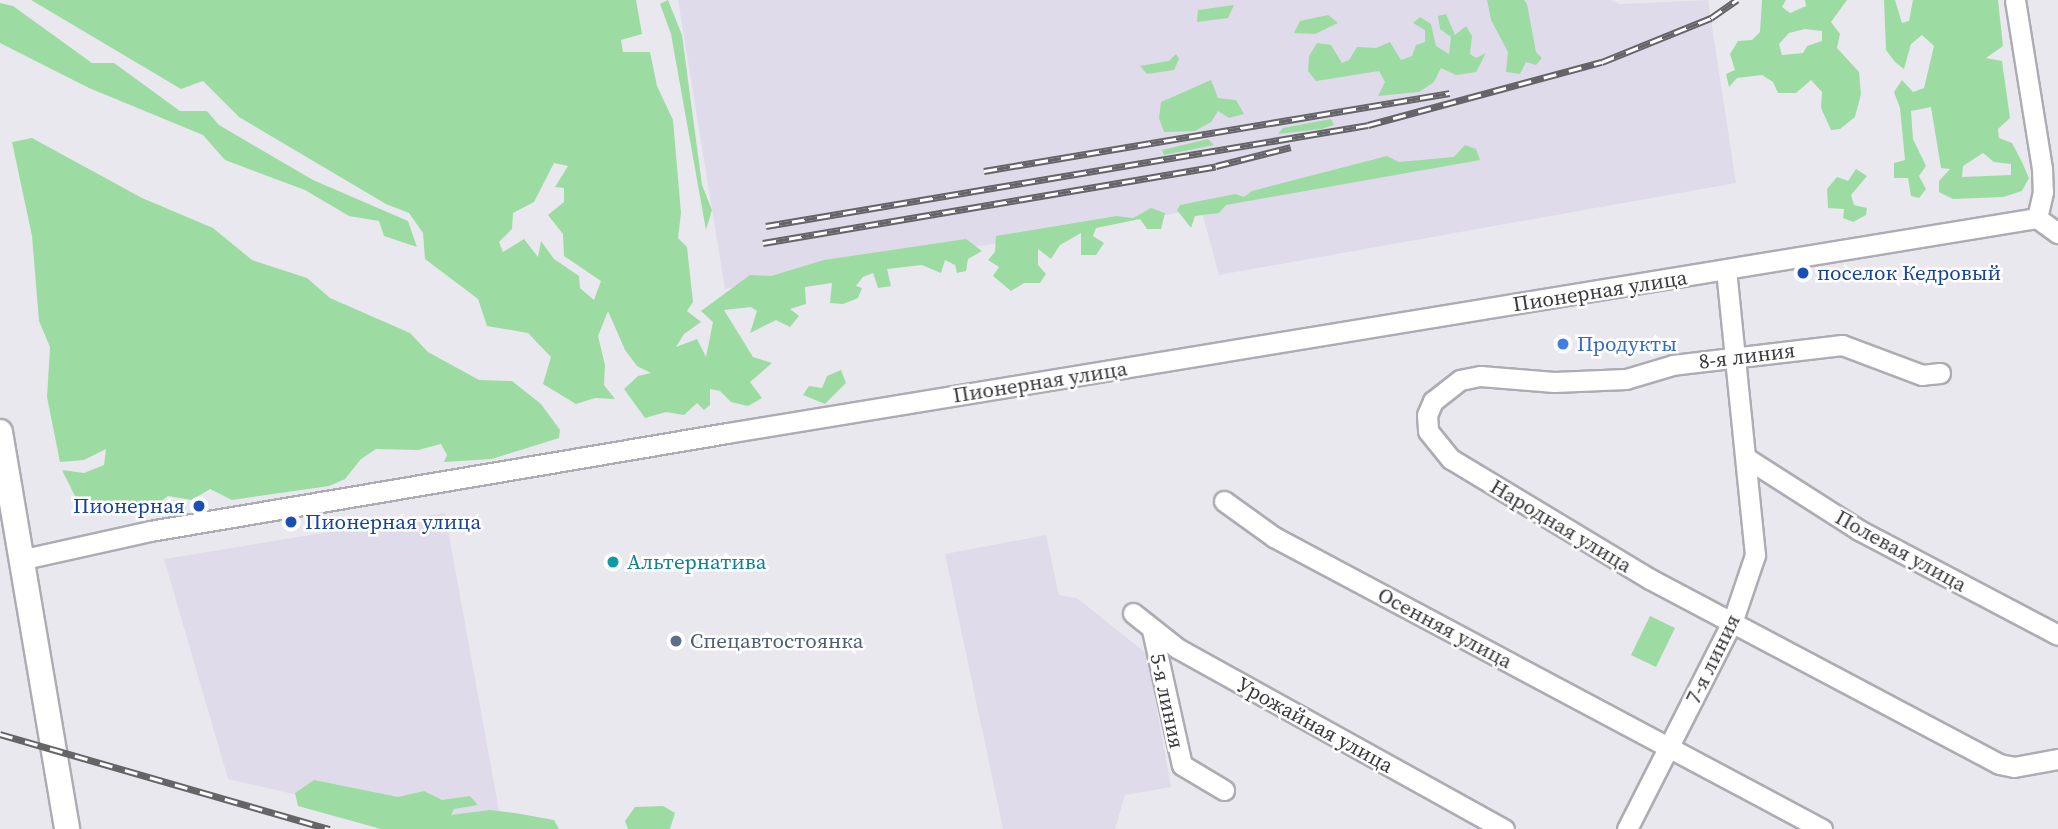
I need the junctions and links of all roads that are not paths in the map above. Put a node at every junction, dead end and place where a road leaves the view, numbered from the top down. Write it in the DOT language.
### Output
graph roads {
  1 [pos="2015,0"];
  2 [pos="2036,218"];
  3 [pos="2058,233"];
  4 [pos="1726,271"];
  5 [pos="1736,357"];
  6 [pos="1940,373"];
  7 [pos="1433,401"];
  8 [pos="0,432"];
  9 [pos="1748,459"];
  10 [pos="1224,501"];
  11 [pos="20,561"];
  12 [pos="1133,613"];
  13 [pos="1733,620"];
  14 [pos="1152,630"];
  15 [pos="2058,635"];
  16 [pos="1671,746"];
  17 [pos="2058,759"];
  18 [pos="1224,790"];
  19 [pos="1503,828"];
  20 [pos="67,829"];
  21 [pos="1627,829"];
  22 [pos="1822,829"];
  1 -- 2 [label="street"];
  2 -- 3 [label="street"];
  2 -- 4 [label="street, Пионерная улица"];
  4 -- 5 [label="street"];
  4 -- 11 [label="street, Пионерная улица"];
  5 -- 6 [label="street, 8-я линия"];
  5 -- 7 [label="street, 8-я линия"];
  5 -- 9 [label="street"];
  7 -- 13 [label="street, Народная улица"];
  8 -- 11 [label="main road"];
  9 -- 13 [label="street, 7-я линия"];
  9 -- 15 [label="street, Полевая улица"];
  10 -- 16 [label="street, Осенняя улица"];
  11 -- 20 [label="main road"];
  12 -- 14 [label="street, Урожайная улица"];
  13 -- 16 [label="street, 7-я линия"];
  13 -- 17 [label="street, Народная улица"];
  14 -- 18 [label="street, 5-я линия"];
  14 -- 19 [label="street, Урожайная улица"];
  16 -- 21 [label="street"];
  16 -- 22 [label="street, Осенняя улица"];
}
